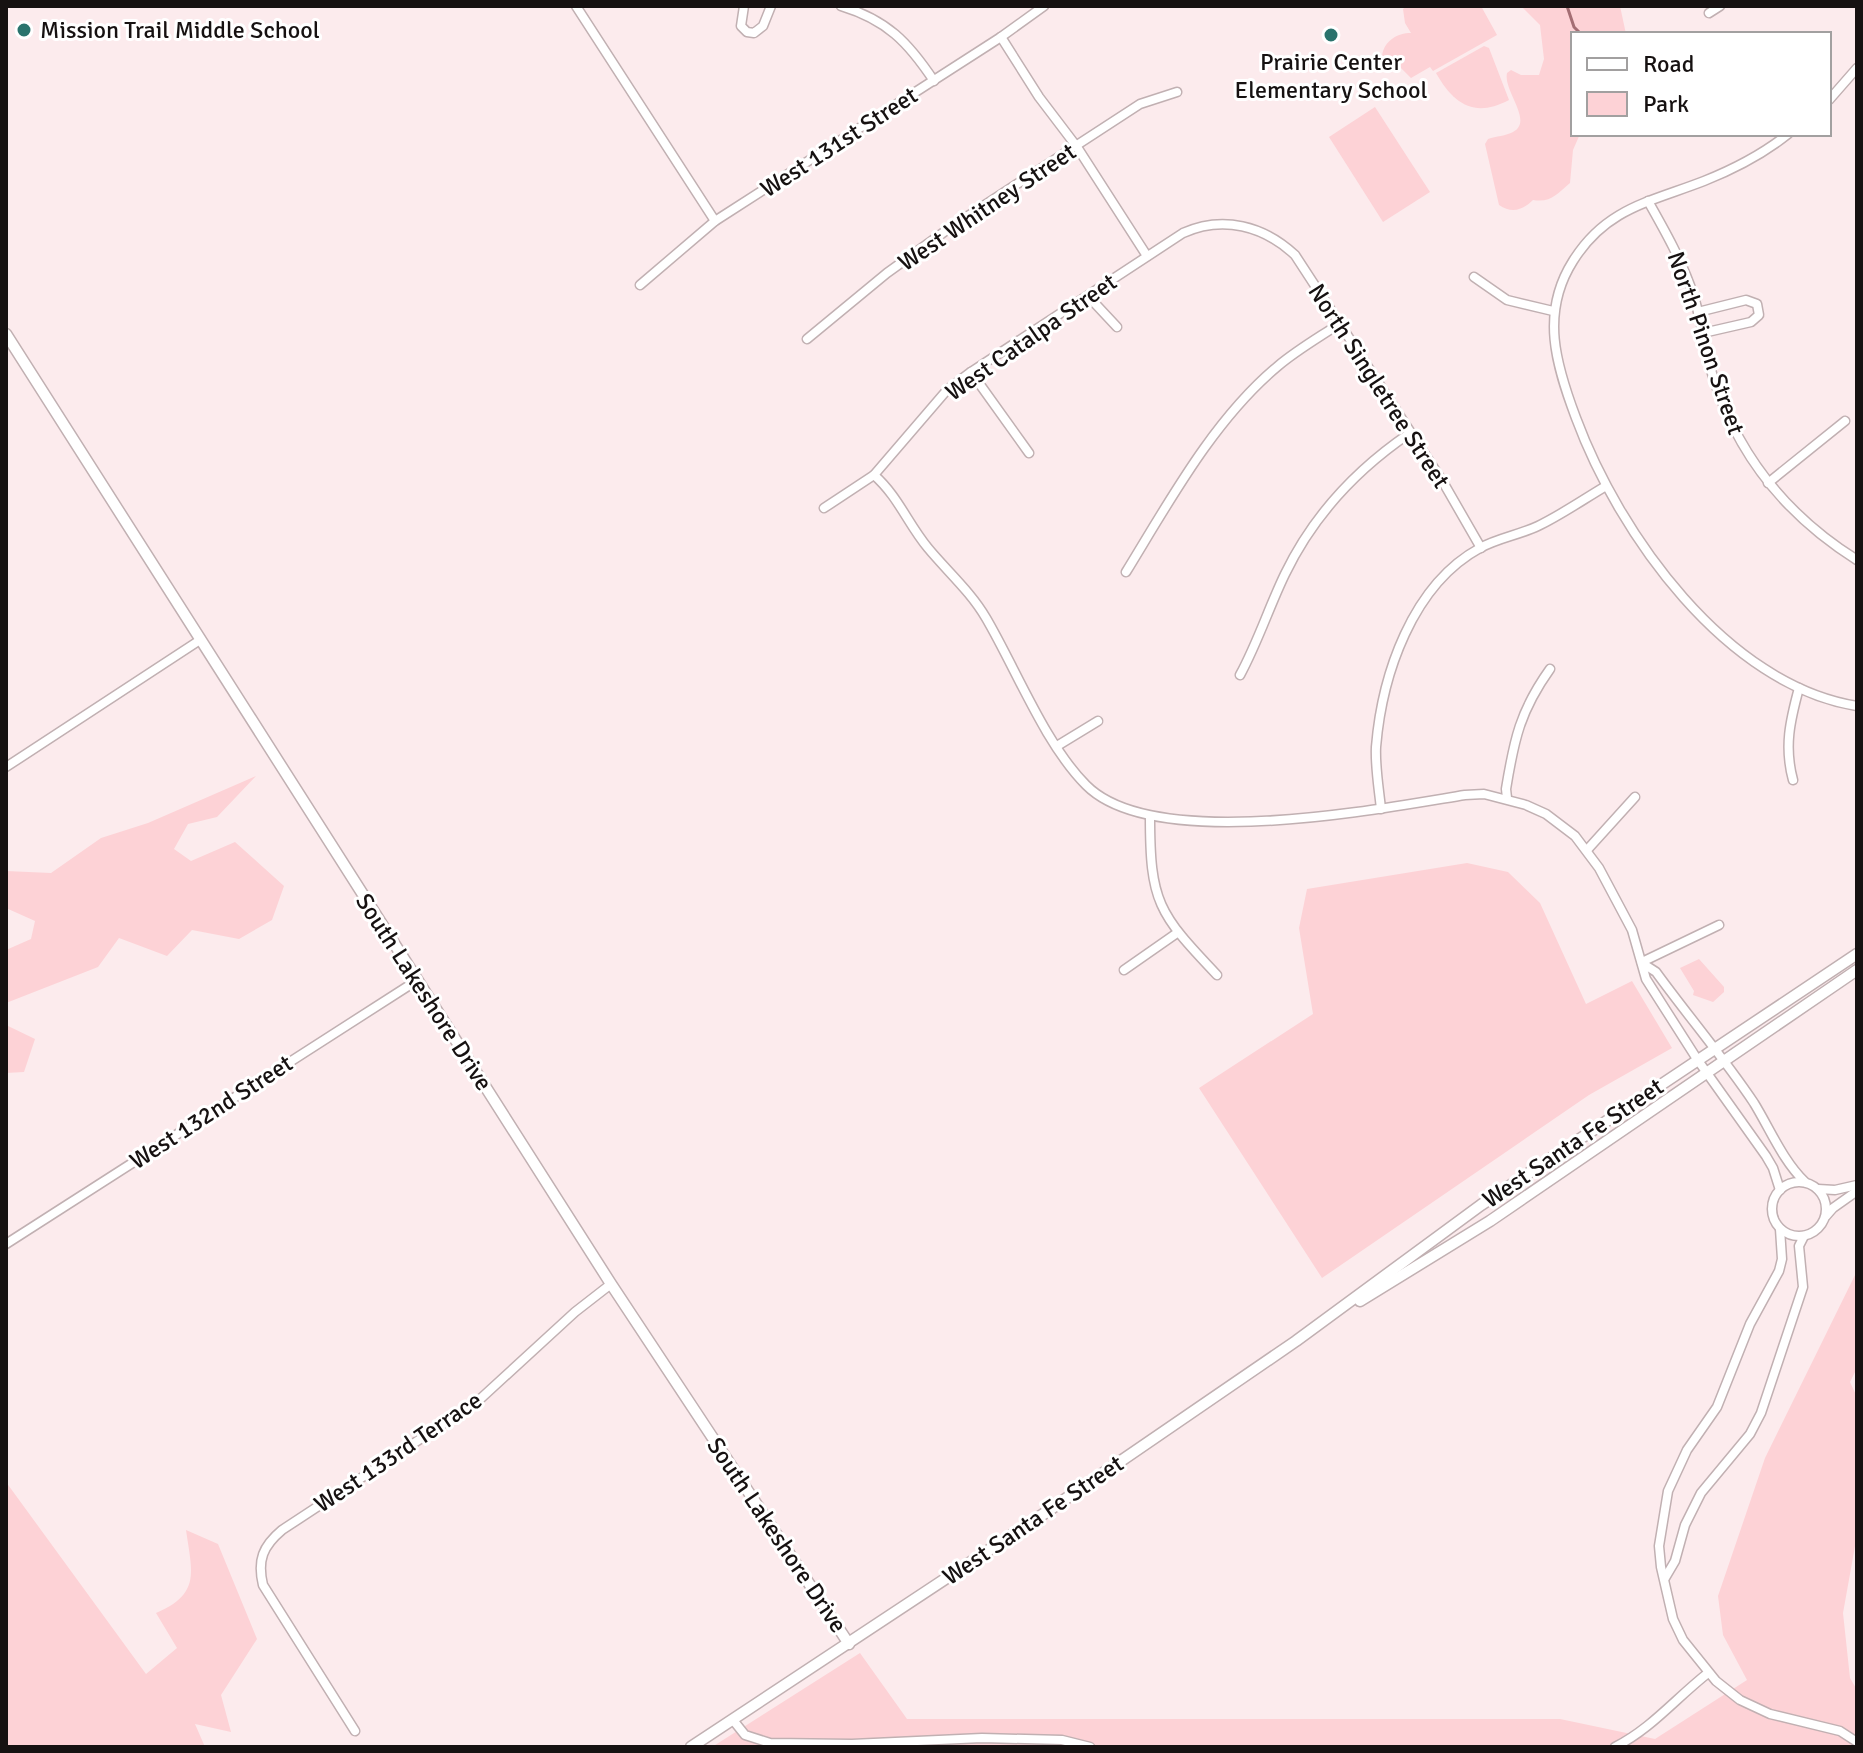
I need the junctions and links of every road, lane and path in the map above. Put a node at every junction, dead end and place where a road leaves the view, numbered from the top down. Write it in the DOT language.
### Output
graph roads {
  1 [pos="576,6"];
  2 [pos="744,6"];
  3 [pos="771,6"];
  4 [pos="841,6"];
  5 [pos="1044,6"];
  6 [pos="1720,6"];
  7 [pos="1709,13"];
  8 [pos="1001,37"];
  9 [pos="1857,68"];
  10 [pos="934,81"];
  11 [pos="1177,92"];
  12 [pos="1831,98"];
  13 [pos="1785,136"];
  14 [pos="1077,147"];
  15 [pos="1648,201"];
  16 [pos="715,221"];
  17 [pos="1266,234"];
  18 [pos="1147,256"];
  19 [pos="1474,277"];
  20 [pos="640,285"];
  21 [pos="1088,296"];
  22 [pos="1553,311"];
  23 [pos="1698,312"];
  24 [pos="1339,324"];
  25 [pos="1117,327"];
  26 [pos="1703,333"];
  27 [pos="6,334"];
  28 [pos="807,339"];
  29 [pos="971,372"];
  30 [pos="1845,421"];
  31 [pos="1410,433"];
  32 [pos="1029,453"];
  33 [pos="874,475"];
  34 [pos="1768,483"];
  35 [pos="1606,486"];
  36 [pos="824,508"];
  37 [pos="1481,548"];
  38 [pos="1857,560"];
  39 [pos="1126,572"];
  40 [pos="200,640"];
  41 [pos="1550,669"];
  42 [pos="1240,675"];
  43 [pos="1799,688"];
  44 [pos="1857,706"];
  45 [pos="1098,721"];
  46 [pos="1057,746"];
  47 [pos="6,767"];
  48 [pos="1793,780"];
  49 [pos="1635,797"];
  50 [pos="1507,798"];
  51 [pos="1381,809"];
  52 [pos="1150,816"];
  53 [pos="1587,850"];
  54 [pos="1719,925"];
  55 [pos="1177,933"];
  56 [pos="1857,954"];
  57 [pos="1642,962"];
  58 [pos="1124,970"];
  59 [pos="1857,970"];
  60 [pos="1217,975"];
  61 [pos="416,981"];
  62 [pos="1714,1048"];
  63 [pos="1697,1059"];
  64 [pos="1724,1062"];
  65 [pos="1708,1074"];
  66 [pos="1805,1182"];
  67 [pos="1857,1188"];
  68 [pos="1818,1189"];
  69 [pos="1780,1190"];
  70 [pos="1825,1217"];
  71 [pos="1780,1229"];
  72 [pos="1804,1236"];
  73 [pos="6,1244"];
  74 [pos="611,1284"];
  75 [pos="1296,1341"];
  76 [pos="1665,1578"];
  77 [pos="849,1644"];
  78 [pos="1708,1673"];
  79 [pos="733,1720"];
  80 [pos="355,1731"];
  81 [pos="1857,1742"];
  82 [pos="691,1747"];
  83 [pos="1090,1747"];
  84 [pos="1615,1747"];
  1 -- 16 [label="street"];
  2 -- 3 [label="street"];
  4 -- 10 [label="street"];
  5 -- 8 [label="street, West 131st Street"];
  6 -- 7 [label="street"];
  8 -- 10 [label="street, West 131st Street"];
  8 -- 14 [label="street"];
  9 -- 12 [label="street"];
  10 -- 16 [label="street, West 131st Street"];
  11 -- 14 [label="street, West Whitney Street"];
  13 -- 15 [label="street"];
  14 -- 18 [label="street"];
  14 -- 28 [label="street, West Whitney Street"];
  15 -- 22 [label="street"];
  15 -- 23 [label="street, North Pinon Street"];
  16 -- 20 [label="street, West 131st Street"];
  17 -- 18 [label="street, West Catalpa Street"];
  17 -- 24 [label="street, North Singletree Street"];
  18 -- 21 [label="street, West Catalpa Street"];
  19 -- 22 [label="street"];
  21 -- 25 [label="street"];
  21 -- 29 [label="street, West Catalpa Street"];
  22 -- 35 [label="street"];
  23 -- 26 [label="street, North Pinon Street"];
  23 -- 26 [label="street"];
  24 -- 31 [label="street, North Singletree Street"];
  24 -- 39 [label="street"];
  26 -- 34 [label="street, North Pinon Street"];
  27 -- 40 [label="street, South Lakeshore Drive"];
  29 -- 32 [label="street"];
  29 -- 33 [label="street, West Catalpa Street"];
  30 -- 34 [label="street"];
  31 -- 37 [label="street, North Singletree Street"];
  31 -- 42 [label="street"];
  33 -- 36 [label="street, West Catalpa Street"];
  33 -- 46 [label="street"];
  34 -- 38 [label="street, North Pinon Street"];
  35 -- 37 [label="street"];
  35 -- 43 [label="street"];
  37 -- 51 [label="street"];
  40 -- 47 [label="street"];
  40 -- 61 [label="street, South Lakeshore Drive"];
  41 -- 50 [label="street"];
  43 -- 44 [label="street"];
  43 -- 48 [label="street"];
  45 -- 46 [label="street"];
  46 -- 52 [label="street"];
  49 -- 53 [label="street"];
  50 -- 51 [label="street"];
  50 -- 53 [label="street"];
  51 -- 52 [label="street"];
  52 -- 55 [label="street"];
  53 -- 57 [label="street"];
  54 -- 57 [label="street"];
  55 -- 58 [label="street"];
  55 -- 60 [label="street"];
  56 -- 62 [label="street, West Santa Fe Street"];
  57 -- 62 [label="street"];
  57 -- 63 [label="street"];
  59 -- 64 [label="street, West Santa Fe Street"];
  61 -- 73 [label="street, West 132nd Street"];
  61 -- 74 [label="street, South Lakeshore Drive"];
  62 -- 63 [label="street, West Santa Fe Street"];
  62 -- 64 [label="street"];
  63 -- 65 [label="street"];
  63 -- 75 [label="street, West Santa Fe Street"];
  64 -- 65 [label="street, West Santa Fe Street"];
  64 -- 66 [label="street"];
  65 -- 69 [label="street"];
  65 -- 75 [label="street, West Santa Fe Street"];
  66 -- 68 [label="street"];
  66 -- 69 [label="street"];
  67 -- 68 [label="street"];
  67 -- 70 [label="street"];
  68 -- 70 [label="street"];
  69 -- 71 [label="street"];
  70 -- 72 [label="street"];
  71 -- 72 [label="street"];
  71 -- 76 [label="street"];
  72 -- 76 [label="street"];
  74 -- 77 [label="street, South Lakeshore Drive"];
  74 -- 80 [label="street, West 133rd Terrace"];
  75 -- 77 [label="street, West Santa Fe Street"];
  76 -- 78 [label="street"];
  77 -- 79 [label="street, West Santa Fe Street"];
  78 -- 81 [label="street"];
  78 -- 84 [label="street"];
  79 -- 82 [label="street, West Santa Fe Street"];
  79 -- 83 [label="street"];
}
